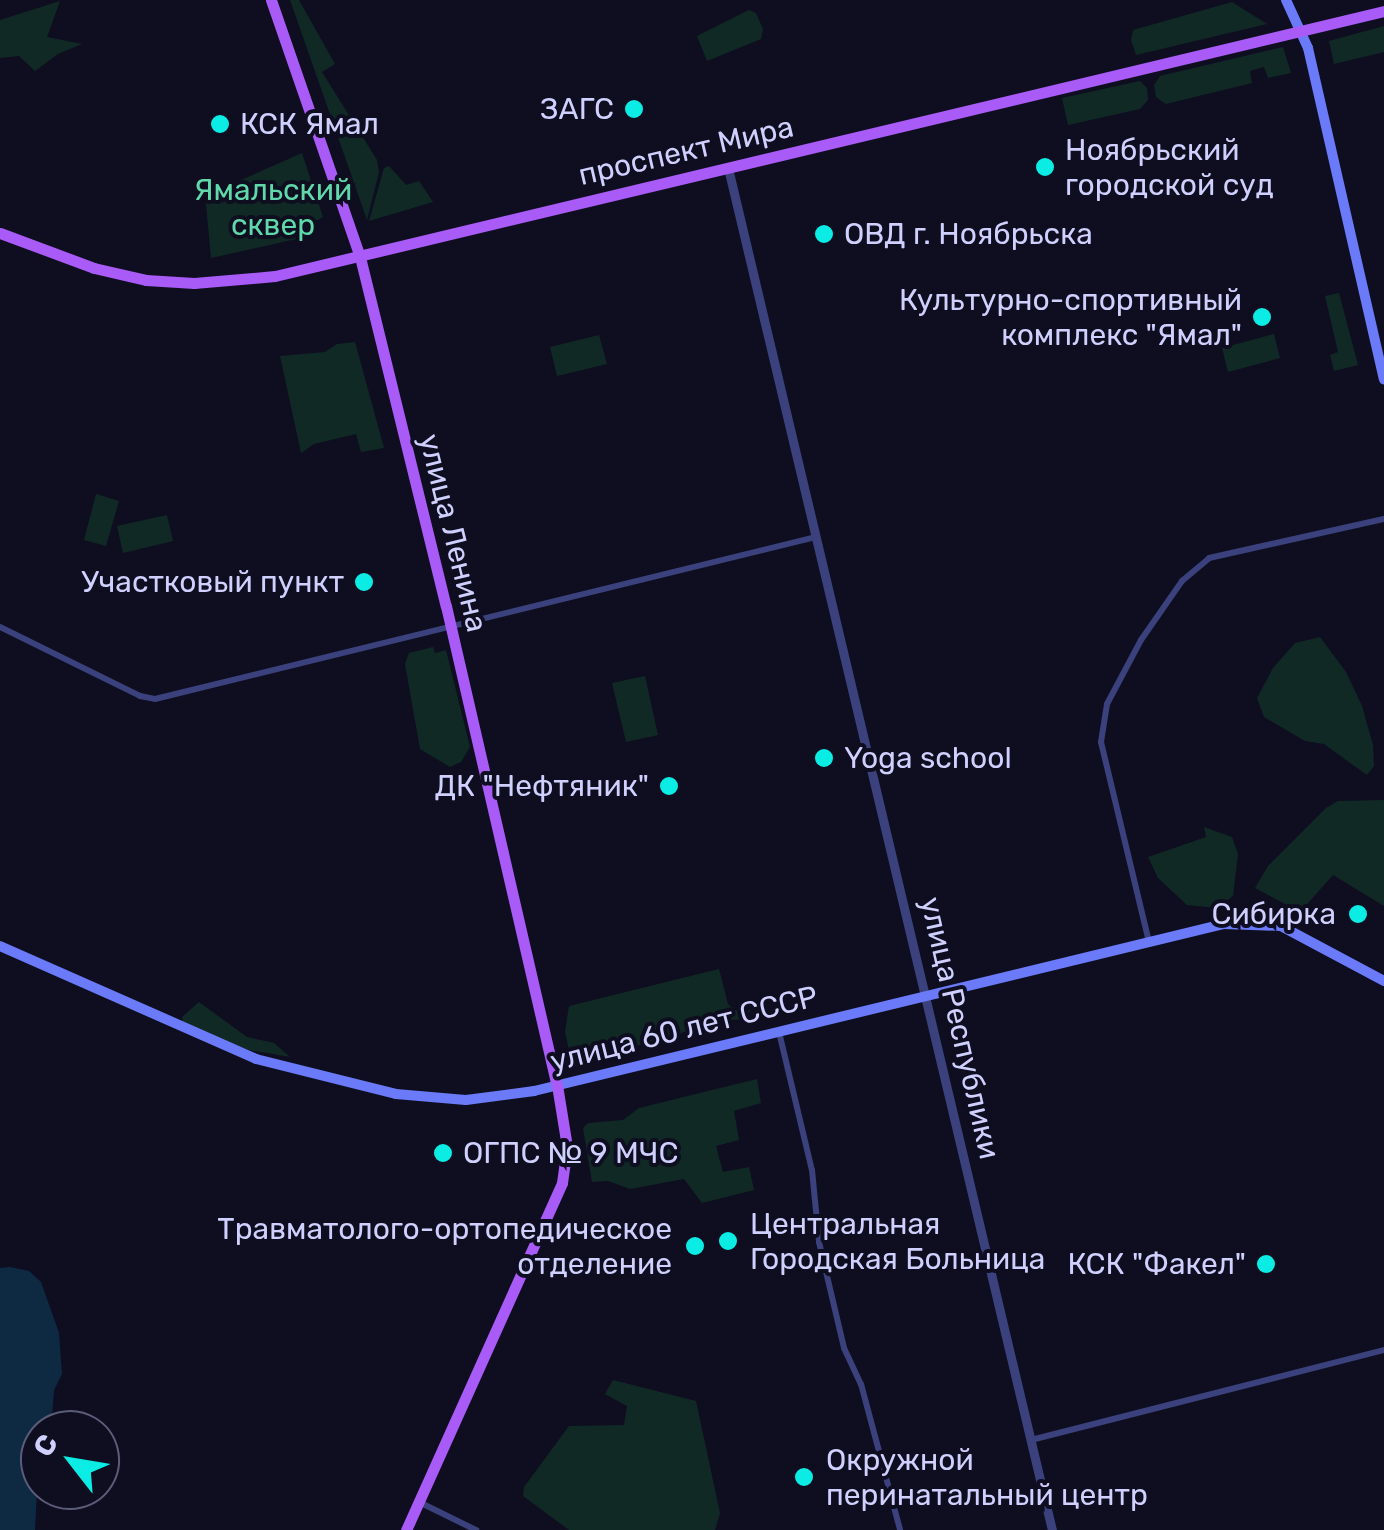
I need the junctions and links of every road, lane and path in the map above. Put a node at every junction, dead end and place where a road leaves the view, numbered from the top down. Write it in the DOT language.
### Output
graph roads {
  1 [pos="271,0"];
  2 [pos="1286,0"];
  3 [pos="1384,11"];
  4 [pos="1302,32"];
  5 [pos="728,168"];
  6 [pos="0,233"];
  7 [pos="360,257"];
  8 [pos="1384,379"];
  9 [pos="1384,519"];
  10 [pos="816,537"];
  11 [pos="0,628"];
  12 [pos="450,628"];
  13 [pos="1148,942"];
  14 [pos="0,946"];
  15 [pos="1384,981"];
  16 [pos="928,995"];
  17 [pos="779,1030"];
  18 [pos="557,1085"];
  19 [pos="1384,1350"];
  20 [pos="1030,1440"];
  21 [pos="419,1502"];
  22 [pos="406,1530"];
  23 [pos="476,1530"];
  24 [pos="900,1530"];
  25 [pos="1052,1530"];
  1 -- 7 [label="main road, улица Ленина"];
  2 -- 4 [label="main road"];
  3 -- 4 [label="main road, проспект Мира"];
  4 -- 5 [label="main road, проспект Мира"];
  4 -- 8 [label="main road"];
  5 -- 7 [label="main road, проспект Мира"];
  5 -- 10 [label="street"];
  6 -- 7 [label="main road, проспект Мира"];
  7 -- 12 [label="main road, улица Ленина"];
  9 -- 13 [label="street"];
  10 -- 12 [label="street"];
  10 -- 16 [label="street, улица Республики"];
  11 -- 12 [label="street"];
  12 -- 18 [label="main road, улица Ленина"];
  13 -- 15 [label="main road, улица 60 лет СССР"];
  13 -- 16 [label="main road, улица 60 лет СССР"];
  14 -- 18 [label="main road, улица 60 лет СССР"];
  16 -- 17 [label="main road, улица 60 лет СССР"];
  16 -- 20 [label="street, улица Республики"];
  17 -- 18 [label="main road, улица 60 лет СССР"];
  17 -- 24 [label="street"];
  18 -- 21 [label="main road, улица Ленина"];
  19 -- 20 [label="street"];
  20 -- 25 [label="street, улица Республики"];
  21 -- 22 [label="main road, улица Ленина"];
  21 -- 23 [label="street"];
}
